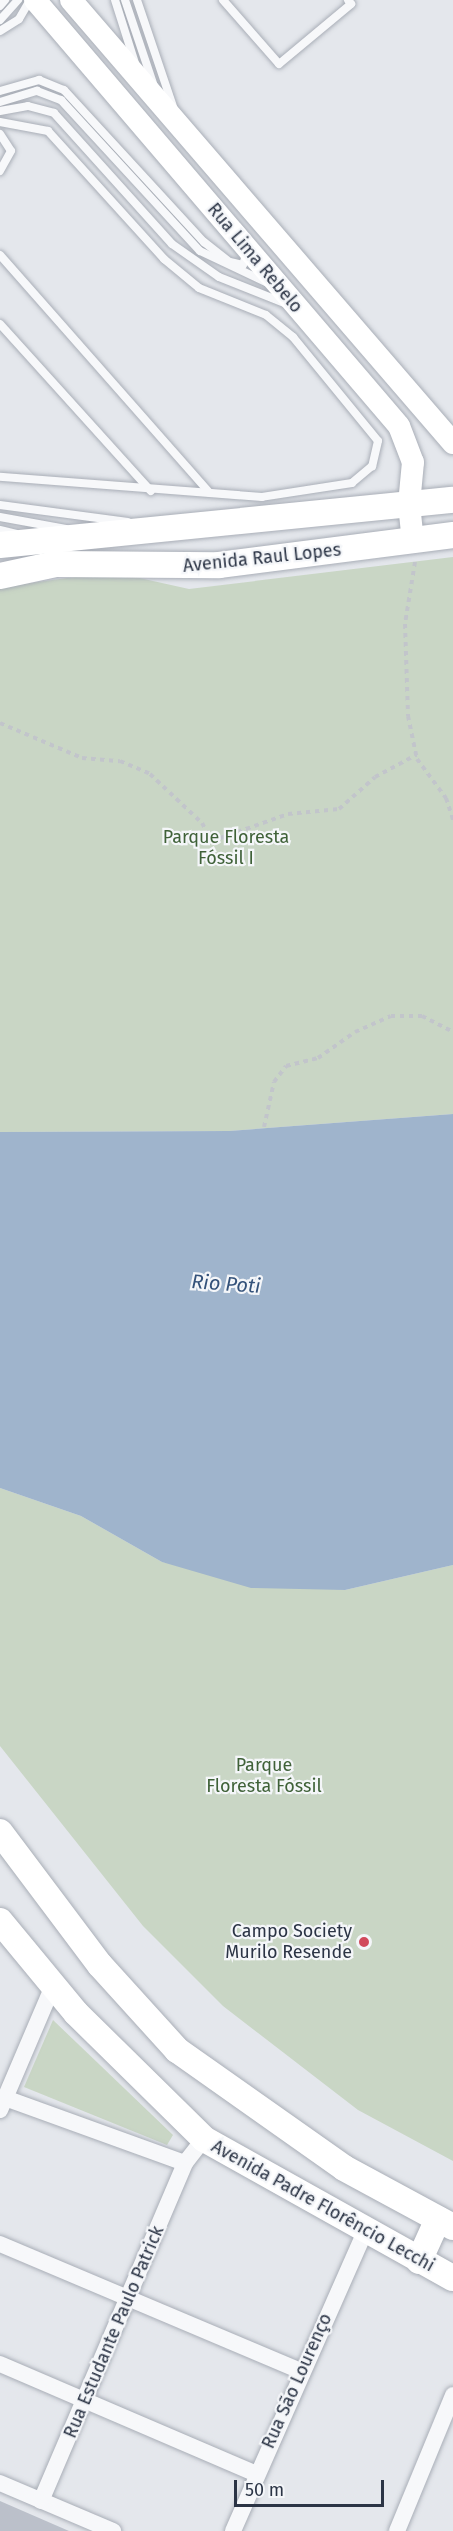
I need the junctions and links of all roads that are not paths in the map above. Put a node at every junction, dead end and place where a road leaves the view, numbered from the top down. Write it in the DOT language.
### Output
graph roads {
  1 [pos="5,0"];
  2 [pos="18,0"];
  3 [pos="30,0"];
  4 [pos="35,0"];
  5 [pos="70,0"];
  6 [pos="115,0"];
  7 [pos="125,0"];
  8 [pos="137,0"];
  9 [pos="223,0"];
  10 [pos="352,1"];
  11 [pos="0,6"];
  12 [pos="0,21"];
  13 [pos="0,31"];
  14 [pos="140,78"];
  15 [pos="0,91"];
  16 [pos="0,102"];
  17 [pos="160,103"];
  18 [pos="0,111"];
  19 [pos="0,122"];
  20 [pos="180,126"];
  21 [pos="0,134"];
  22 [pos="0,171"];
  23 [pos="269,230"];
  24 [pos="247,249"];
  25 [pos="0,255"];
  26 [pos="279,287"];
  27 [pos="297,308"];
  28 [pos="0,324"];
  29 [pos="453,442"];
  30 [pos="0,477"];
  31 [pos="151,491"];
  32 [pos="210,493"];
  33 [pos="453,500"];
  34 [pos="409,504"];
  35 [pos="0,505"];
  36 [pos="0,517"];
  37 [pos="170,529"];
  38 [pos="0,530"];
  39 [pos="101,535"];
  40 [pos="453,535"];
  41 [pos="41,538"];
  42 [pos="0,545"];
  43 [pos="414,548"];
  44 [pos="0,576"];
  45 [pos="0,1832"];
  46 [pos="5,1932"];
  47 [pos="53,1986"];
  48 [pos="2,2104"];
  49 [pos="204,2139"];
  50 [pos="185,2163"];
  51 [pos="445,2223"];
  52 [pos="365,2232"];
  53 [pos="0,2244"];
  54 [pos="419,2260"];
  55 [pos="453,2277"];
  56 [pos="130,2300"];
  57 [pos="0,2364"];
  58 [pos="300,2371"];
  59 [pos="453,2395"];
  60 [pos="83,2402"];
  61 [pos="257,2474"];
  62 [pos="0,2482"];
  63 [pos="41,2500"];
  64 [pos="113,2531"];
  65 [pos="233,2531"];
  66 [pos="397,2531"];
  1 -- 11 [label="lane"];
  2 -- 12 [label="lane"];
  3 -- 13 [label="lane"];
  4 -- 24 [label="street, Rua Lima Rebelo"];
  5 -- 14 [label="street, Rua Lima Rebelo"];
  6 -- 14 [label="lane"];
  7 -- 17 [label="lane"];
  8 -- 20 [label="lane"];
  9 -- 10 [label="lane"];
  14 -- 17 [label="street, Rua Lima Rebelo"];
  15 -- 24 [label="lane"];
  16 -- 26 [label="lane"];
  17 -- 20 [label="street, Rua Lima Rebelo"];
  18 -- 27 [label="lane"];
  19 -- 32 [label="lane"];
  20 -- 23 [label="street, Rua Lima Rebelo"];
  21 -- 22 [label="lane"];
  23 -- 24 [label="street"];
  23 -- 29 [label="street, Rua Lima Rebelo"];
  24 -- 26 [label="street, Rua Lima Rebelo"];
  25 -- 32 [label="lane"];
  26 -- 27 [label="street, Rua Lima Rebelo"];
  27 -- 34 [label="street, Rua Lima Rebelo"];
  28 -- 31 [label="lane"];
  30 -- 31 [label="lane"];
  31 -- 32 [label="lane"];
  33 -- 34 [label="main road, Avenida Raul Lopes"];
  34 -- 37 [label="main road, Avenida Raul Lopes"];
  34 -- 43 [label="street, Rua Lima Rebelo"];
  35 -- 37 [label="lane"];
  36 -- 39 [label="lane"];
  37 -- 39 [label="main road, Avenida Raul Lopes"];
  38 -- 41 [label="lane"];
  39 -- 41 [label="main road, Avenida Raul Lopes"];
  40 -- 43 [label="main road, Avenida Raul Lopes"];
  41 -- 42 [label="main road, Avenida Raul Lopes"];
  43 -- 44 [label="main road, Avenida Raul Lopes"];
  45 -- 51 [label="main road"];
  46 -- 47 [label="main road, Avenida Padre Florêncio Lecchi"];
  47 -- 48 [label="street"];
  47 -- 49 [label="main road, Avenida Padre Florêncio Lecchi"];
  48 -- 50 [label="street"];
  49 -- 50 [label="street, Rua Estudante Paulo Patrick"];
  49 -- 52 [label="main road, Avenida Padre Florêncio Lecchi"];
  50 -- 56 [label="street, Rua Estudante Paulo Patrick"];
  51 -- 54 [label="main road"];
  52 -- 54 [label="main road, Avenida Padre Florêncio Lecchi"];
  52 -- 58 [label="street, Rua São Lourenço"];
  53 -- 56 [label="street"];
  54 -- 55 [label="main road, Avenida Padre Florêncio Lecchi"];
  56 -- 58 [label="street"];
  56 -- 60 [label="street, Rua Estudante Paulo Patrick"];
  57 -- 60 [label="street"];
  58 -- 61 [label="street, Rua São Lourenço"];
  59 -- 66 [label="street"];
  60 -- 61 [label="street"];
  60 -- 63 [label="street, Rua Estudante Paulo Patrick"];
  61 -- 65 [label="street, Rua São Lourenço"];
  62 -- 63 [label="street"];
  63 -- 64 [label="street"];
}
